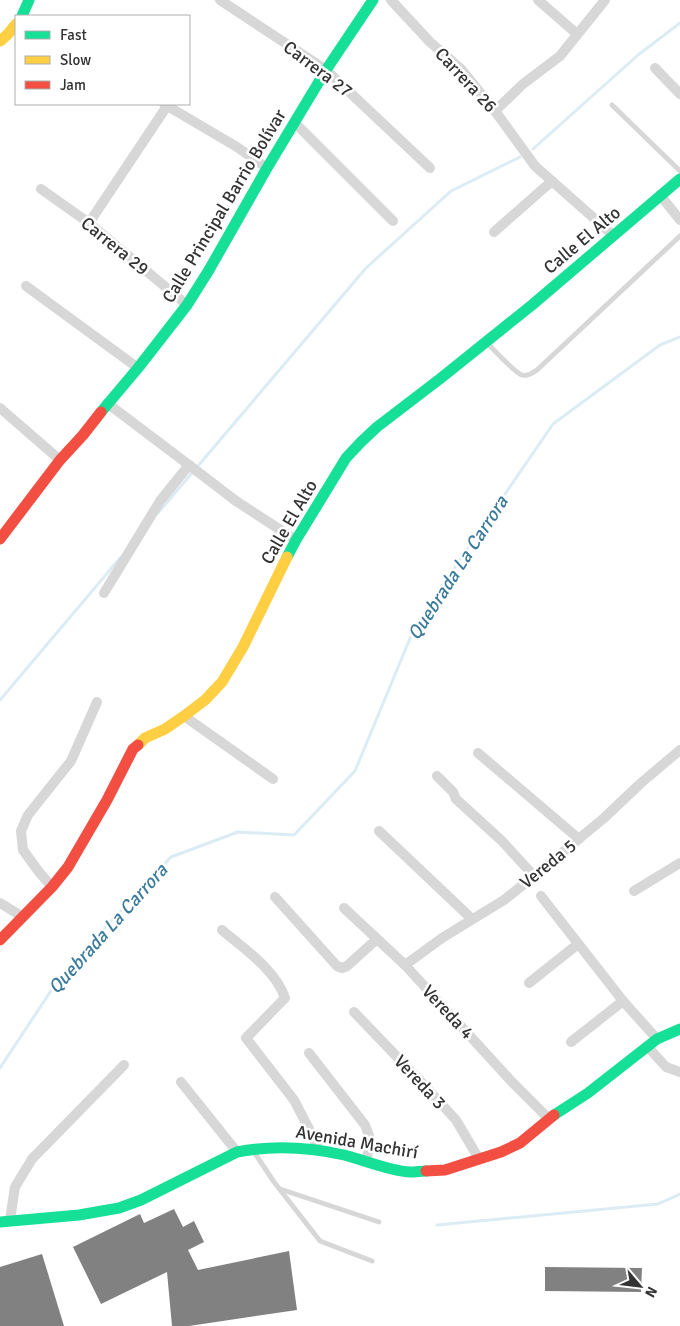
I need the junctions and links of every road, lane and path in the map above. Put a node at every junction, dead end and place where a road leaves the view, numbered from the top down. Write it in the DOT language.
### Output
graph roads {
  1 [pos="29,0"];
  2 [pos="220,0"];
  3 [pos="374,0"];
  4 [pos="391,0"];
  5 [pos="538,0"];
  6 [pos="606,0"];
  7 [pos="23,15"];
  8 [pos="15,25"];
  9 [pos="577,34"];
  10 [pos="0,41"];
  11 [pos="655,68"];
  12 [pos="326,70"];
  13 [pos="680,94"];
  14 [pos="165,105"];
  15 [pos="612,105"];
  16 [pos="496,111"];
  17 [pos="294,122"];
  18 [pos="268,168"];
  19 [pos="430,168"];
  20 [pos="680,171"];
  21 [pos="680,179"];
  22 [pos="552,181"];
  23 [pos="41,189"];
  24 [pos="660,195"];
  25 [pos="680,220"];
  26 [pos="393,221"];
  27 [pos="89,223"];
  28 [pos="494,232"];
  29 [pos="614,236"];
  30 [pos="680,236"];
  31 [pos="26,286"];
  32 [pos="187,305"];
  33 [pos="486,341"];
  34 [pos="138,368"];
  35 [pos="107,403"];
  36 [pos="0,408"];
  37 [pos="60,460"];
  38 [pos="189,464"];
  39 [pos="0,539"];
  40 [pos="296,540"];
  41 [pos="104,594"];
  42 [pos="97,702"];
  43 [pos="184,716"];
  44 [pos="680,750"];
  45 [pos="478,753"];
  46 [pos="437,776"];
  47 [pos="273,779"];
  48 [pos="379,831"];
  49 [pos="579,839"];
  50 [pos="680,863"];
  51 [pos="534,876"];
  52 [pos="52,887"];
  53 [pos="634,892"];
  54 [pos="542,896"];
  55 [pos="275,897"];
  56 [pos="0,903"];
  57 [pos="344,908"];
  58 [pos="23,917"];
  59 [pos="472,919"];
  60 [pos="222,930"];
  61 [pos="376,939"];
  62 [pos="0,940"];
  63 [pos="578,944"];
  64 [pos="405,965"];
  65 [pos="529,983"];
  66 [pos="623,1001"];
  67 [pos="354,1012"];
  68 [pos="680,1029"];
  69 [pos="657,1039"];
  70 [pos="571,1042"];
  71 [pos="647,1046"];
  72 [pos="309,1053"];
  73 [pos="124,1065"];
  74 [pos="680,1072"];
  75 [pos="182,1082"];
  76 [pos="548,1119"];
  77 [pos="252,1149"];
  78 [pos="319,1150"];
  79 [pos="237,1152"];
  80 [pos="479,1159"];
  81 [pos="367,1161"];
  82 [pos="280,1189"];
  83 [pos="5,1221"];
  84 [pos="379,1222"];
  85 [pos="372,1261"];
  1 -- 7 [label="street"];
  2 -- 12 [label="street, Carrera 27"];
  3 -- 12 [label="street, Calle Principal Barrio Bolívar"];
  4 -- 16 [label="street, Carrera 26"];
  5 -- 9 [label="street"];
  6 -- 9 [label="street"];
  8 -- 10 [label="street"];
  9 -- 16 [label="street"];
  11 -- 13 [label="street"];
  12 -- 17 [label="street, Calle Principal Barrio Bolívar"];
  12 -- 19 [label="street, Carrera 27"];
  14 -- 18 [label="street"];
  14 -- 27 [label="street"];
  15 -- 20 [label="lane"];
  16 -- 22 [label="street, Carrera 26"];
  17 -- 18 [label="street, Calle Principal Barrio Bolívar"];
  17 -- 26 [label="street"];
  18 -- 32 [label="street, Calle Principal Barrio Bolívar"];
  21 -- 24 [label="street, Calle El Alto"];
  22 -- 28 [label="street"];
  22 -- 29 [label="street, Carrera 26"];
  23 -- 27 [label="street, Carrera 29"];
  24 -- 25 [label="street"];
  24 -- 29 [label="street, Calle El Alto"];
  27 -- 32 [label="street, Carrera 29"];
  29 -- 33 [label="street, Calle El Alto"];
  30 -- 33 [label="lane"];
  31 -- 34 [label="street"];
  32 -- 34 [label="street, Calle Principal Barrio Bolívar"];
  33 -- 40 [label="street, Calle El Alto"];
  34 -- 35 [label="street, Calle Principal Barrio Bolívar"];
  35 -- 37 [label="street, Calle Principal Barrio Bolívar"];
  35 -- 38 [label="street"];
  36 -- 37 [label="street"];
  37 -- 39 [label="street, Calle Principal Barrio Bolívar"];
  38 -- 40 [label="street"];
  38 -- 41 [label="street"];
  40 -- 43 [label="street, Calle El Alto"];
  42 -- 52 [label="street"];
  43 -- 47 [label="street"];
  43 -- 52 [label="street, Calle El Alto"];
  44 -- 49 [label="street, Vereda 5"];
  45 -- 49 [label="street"];
  46 -- 51 [label="street"];
  48 -- 59 [label="street"];
  49 -- 51 [label="street, Vereda 5"];
  50 -- 53 [label="street"];
  51 -- 59 [label="street, Vereda 5"];
  52 -- 58 [label="street, Calle El Alto"];
  54 -- 63 [label="street"];
  55 -- 61 [label="street"];
  56 -- 58 [label="street"];
  57 -- 61 [label="street, Vereda 4"];
  58 -- 62 [label="street, Calle El Alto"];
  59 -- 64 [label="street, Vereda 5"];
  60 -- 78 [label="street"];
  61 -- 64 [label="street, Vereda 4"];
  63 -- 65 [label="street"];
  63 -- 66 [label="street"];
  64 -- 76 [label="street, Vereda 4"];
  66 -- 69 [label="street"];
  66 -- 70 [label="street"];
  67 -- 80 [label="street, Vereda 3"];
  68 -- 69 [label="street, Avenida Machirí"];
  69 -- 71 [label="street, Avenida Machirí"];
  71 -- 74 [label="street"];
  71 -- 76 [label="street, Avenida Machirí"];
  72 -- 81 [label="street"];
  73 -- 83 [label="street"];
  75 -- 79 [label="street"];
  76 -- 80 [label="street, Avenida Machirí"];
  77 -- 78 [label="street, Avenida Machirí"];
  77 -- 79 [label="street, Avenida Machirí"];
  77 -- 82 [label="lane"];
  78 -- 81 [label="street, Avenida Machirí"];
  79 -- 83 [label="street, Avenida Machirí"];
  80 -- 81 [label="street, Avenida Machirí"];
  82 -- 84 [label="lane"];
  82 -- 85 [label="lane"];
}
